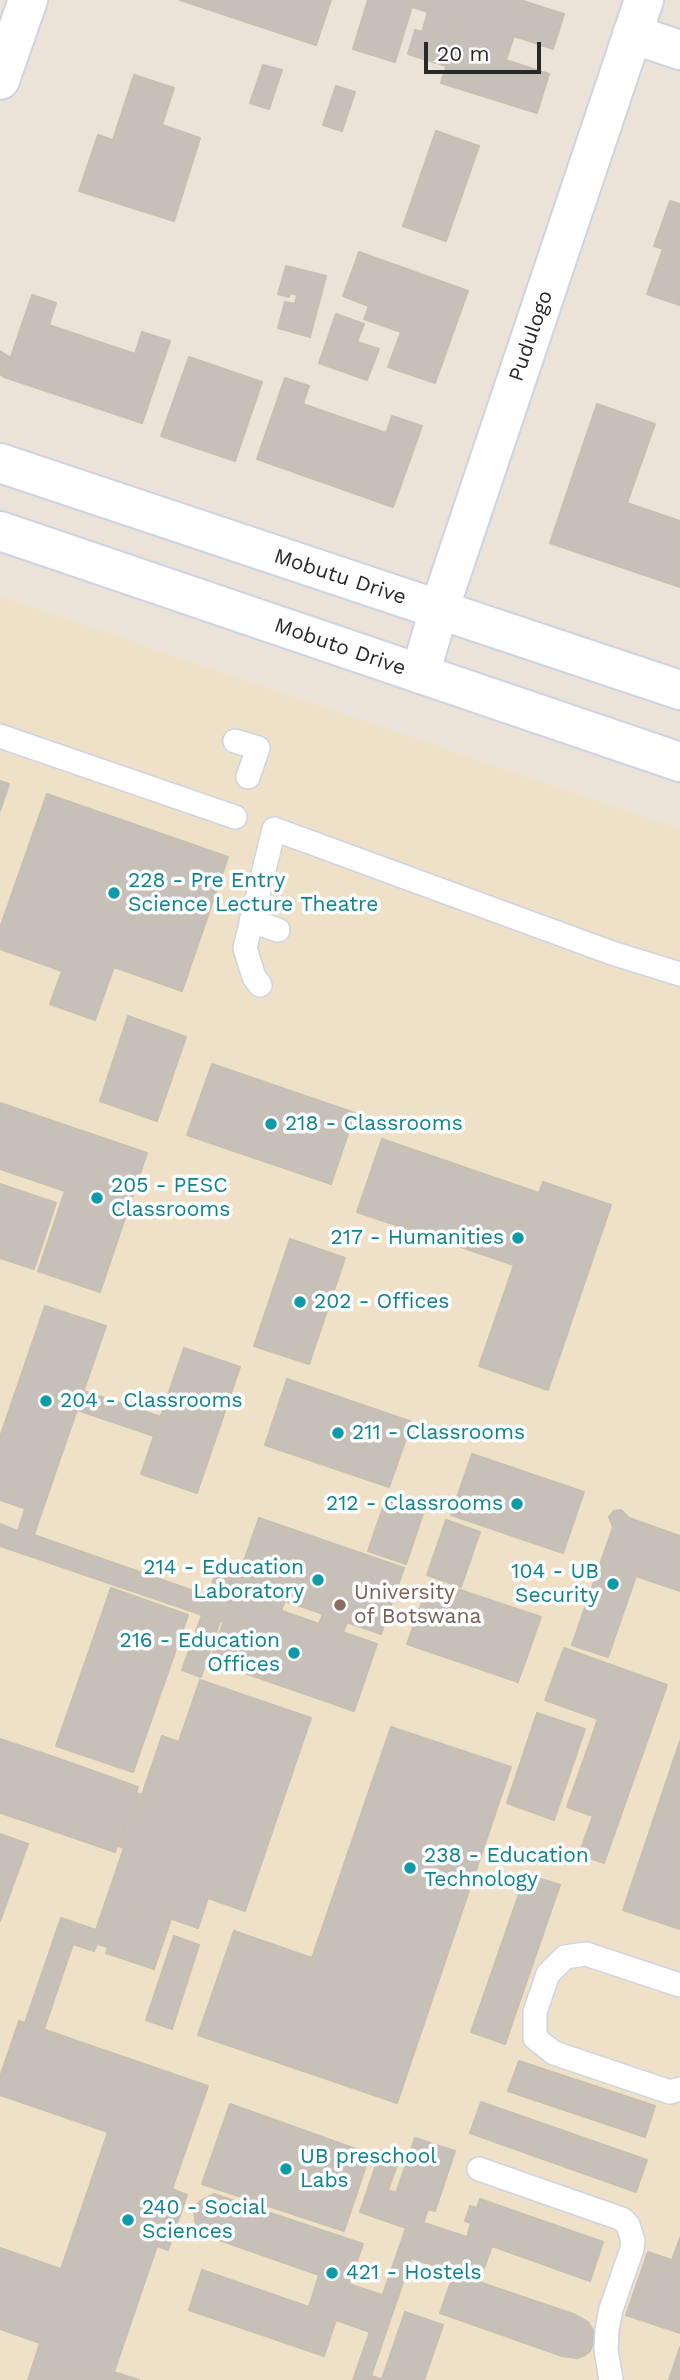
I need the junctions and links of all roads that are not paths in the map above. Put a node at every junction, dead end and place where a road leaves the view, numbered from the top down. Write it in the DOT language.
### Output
graph roads {
  1 [pos="28,0"];
  2 [pos="638,17"];
  3 [pos="680,50"];
  4 [pos="0,80"];
  5 [pos="0,463"];
  6 [pos="0,531"];
  7 [pos="439,610"];
  8 [pos="420,674"];
  9 [pos="680,690"];
  10 [pos="0,736"];
  11 [pos="236,741"];
  12 [pos="680,762"];
  13 [pos="248,777"];
  14 [pos="235,817"];
  15 [pos="251,921"];
  16 [pos="278,930"];
  17 [pos="680,974"];
  18 [pos="260,985"];
  19 [pos="680,1985"];
  20 [pos="680,2089"];
  21 [pos="479,2169"];
  22 [pos="611,2380"];
  1 -- 4 [label="main road"];
  2 -- 3 [label="main road"];
  2 -- 7 [label="main road, Pudulogo"];
  5 -- 7 [label="main road, Mobutu Drive"];
  6 -- 8 [label="main road, Mobuto Drive"];
  7 -- 8 [label="main road, Pudulogo"];
  7 -- 9 [label="main road, Mobutu Drive"];
  8 -- 12 [label="main road, Mobuto Drive"];
  10 -- 14 [label="lane"];
  11 -- 13 [label="lane"];
  15 -- 16 [label="lane"];
  15 -- 17 [label="lane"];
  15 -- 18 [label="lane"];
  19 -- 20 [label="lane"];
  21 -- 22 [label="lane"];
}
